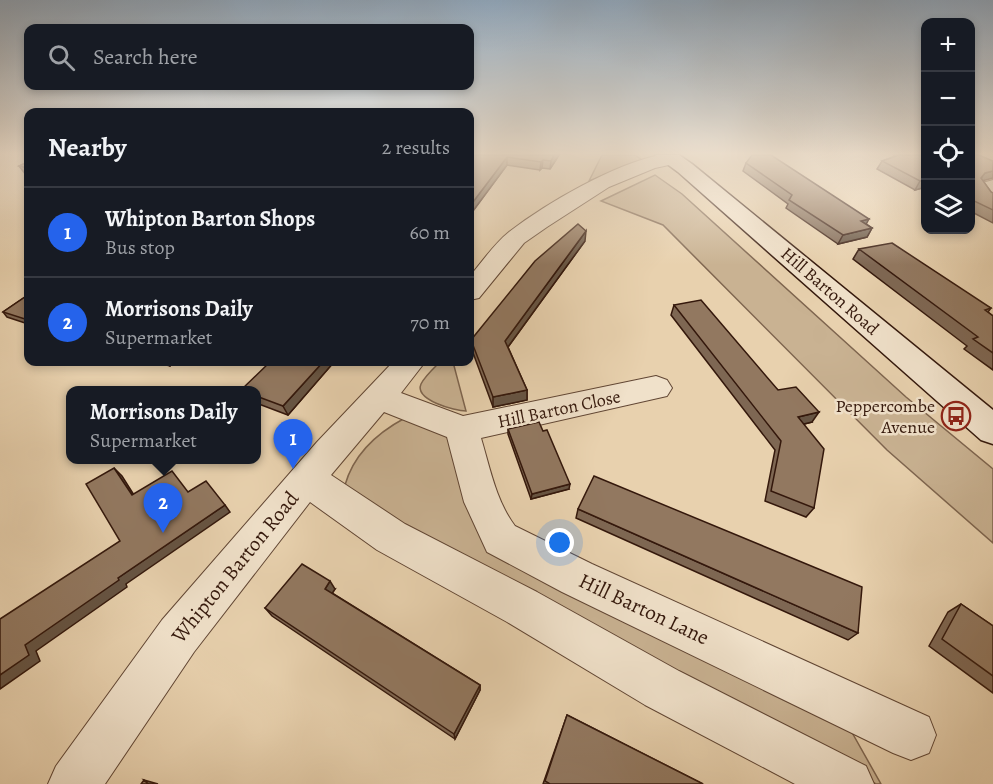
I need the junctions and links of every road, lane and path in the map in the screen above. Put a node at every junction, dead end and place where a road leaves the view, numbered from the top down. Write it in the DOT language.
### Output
graph roads {
  1 [pos="588,192"];
  2 [pos="713,192"];
  3 [pos="474,287"];
  4 [pos="406,366"];
  5 [pos="656,388"];
  6 [pos="378,397"];
  7 [pos="462,429"];
  8 [pos="993,430"];
  9 [pos="307,478"];
  10 [pos="911,735"];
  11 [pos="74,784"];
  12 [pos="848,784"];
  1 -- 3 [label="street"];
  2 -- 8 [label="main road, Hill Barton Road"];
  4 -- 6 [label="street, Whipton Barton Road"];
  5 -- 7 [label="street, Hill Barton Close"];
  6 -- 7 [label="street"];
  6 -- 9 [label="street, Whipton Barton Road"];
  7 -- 10 [label="street, Hill Barton Lane"];
  9 -- 11 [label="street, Whipton Barton Road"];
  9 -- 12 [label="street"];
}
